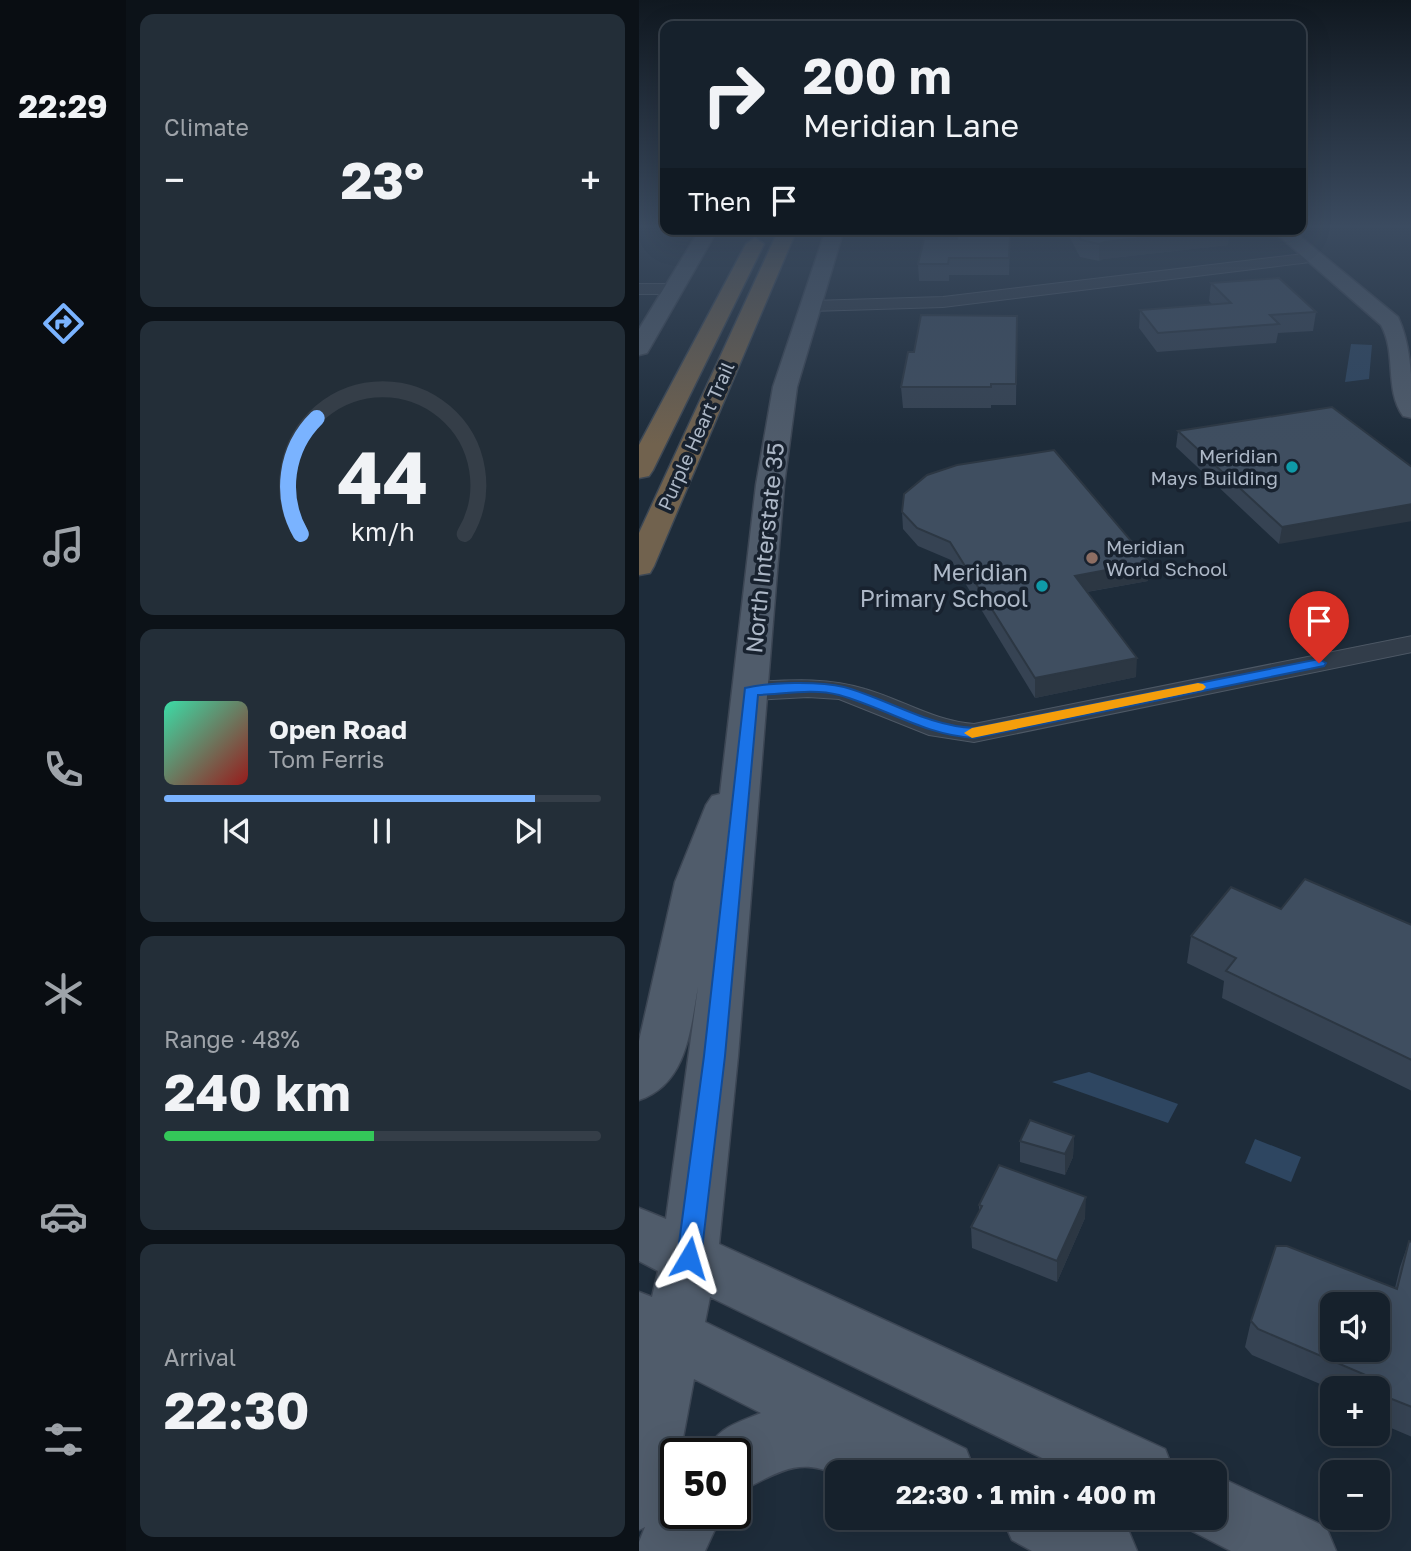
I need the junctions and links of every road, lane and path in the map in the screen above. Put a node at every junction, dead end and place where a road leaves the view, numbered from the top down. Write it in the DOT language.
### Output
graph roads {
  1 [pos="668,298"];
  2 [pos="706,298"];
  3 [pos="726,298"];
  4 [pos="757,298"];
  5 [pos="813,298"];
  6 [pos="973,298"];
  7 [pos="1362,298"];
  8 [pos="811,306"];
  9 [pos="639,348"];
  10 [pos="1411,411"];
  11 [pos="639,469"];
  12 [pos="639,566"];
  13 [pos="1411,644"];
  14 [pos="751,681"];
  15 [pos="744,758"];
  16 [pos="639,1080"];
  17 [pos="664,1246"];
  18 [pos="656,1329"];
  19 [pos="751,1450"];
  20 [pos="874,1460"];
  21 [pos="919,1460"];
  22 [pos="1117,1460"];
  23 [pos="639,1497"];
  24 [pos="1227,1514"];
  25 [pos="681,1529"];
  26 [pos="1061,1530"];
  27 [pos="669,1551"];
  28 [pos="1103,1551"];
  29 [pos="1302,1551"];
  1 -- 9 [label="main road"];
  2 -- 11 [label="highway"];
  3 -- 11 [label="highway, Purple Heart Trail"];
  4 -- 12 [label="highway, Purple Heart Trail"];
  5 -- 8 [label="main road, North Interstate 35"];
  6 -- 8 [label="street"];
  7 -- 10 [label="main road"];
  8 -- 14 [label="main road, North Interstate 35"];
  13 -- 14 [label="street"];
  14 -- 15 [label="main road, North Interstate 35"];
  15 -- 16 [label="main road"];
  15 -- 17 [label="main road, North Interstate 35"];
  17 -- 18 [label="main road, North Interstate 35"];
  17 -- 22 [label="main road"];
  18 -- 21 [label="main road"];
  18 -- 23 [label="main road, North Interstate 35"];
  19 -- 20 [label="main road"];
  24 -- 29 [label="main road"];
  25 -- 27 [label="main road"];
  26 -- 28 [label="main road"];
}
